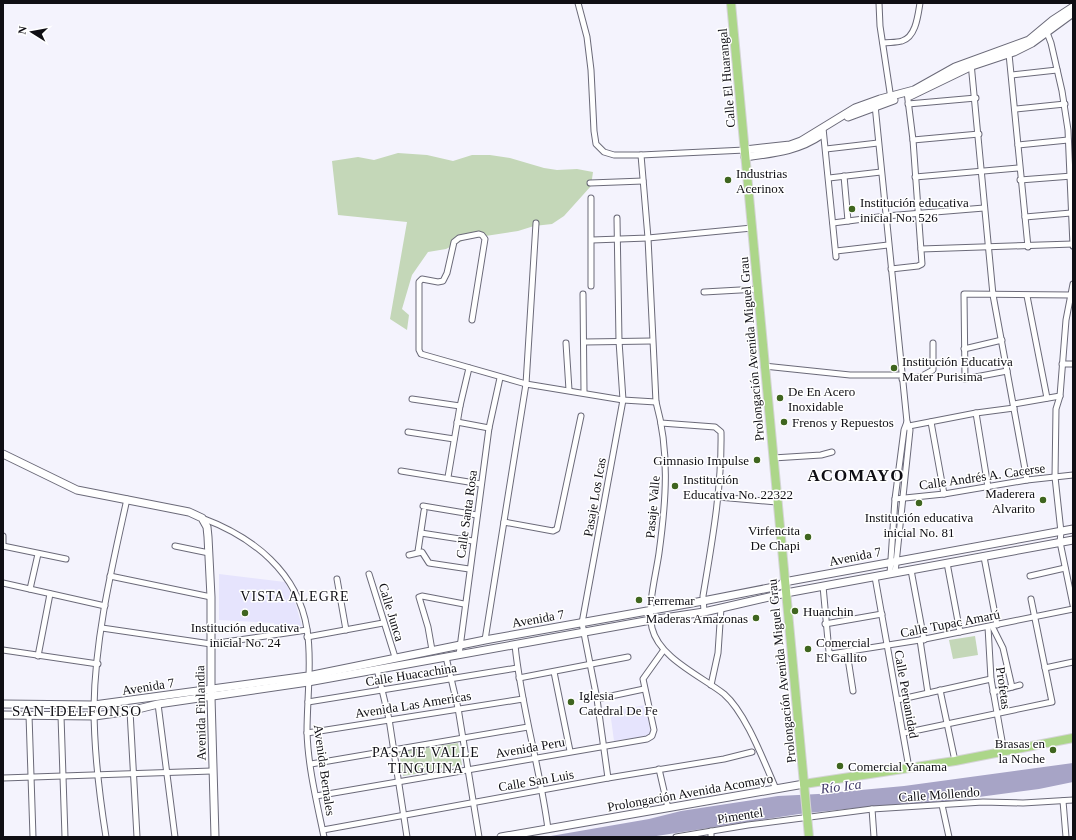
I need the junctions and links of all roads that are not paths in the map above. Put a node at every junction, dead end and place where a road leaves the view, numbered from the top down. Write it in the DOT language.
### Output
graph roads {
  1 [pos="578,3"];
  2 [pos="731,3"];
  3 [pos="879,3"];
  4 [pos="920,3"];
  5 [pos="1073,8"];
  6 [pos="1073,13"];
  7 [pos="1045,29"];
  8 [pos="883,43"];
  9 [pos="1009,54"];
  10 [pos="971,64"];
  11 [pos="1057,70"];
  12 [pos="1012,75"];
  13 [pos="891,98"];
  14 [pos="907,98"];
  15 [pos="976,98"];
  16 [pos="874,104"];
  17 [pos="1064,104"];
  18 [pos="1015,109"];
  19 [pos="824,130"];
  20 [pos="979,134"];
  21 [pos="913,140"];
  22 [pos="1068,140"];
  23 [pos="878,143"];
  24 [pos="1018,145"];
  25 [pos="826,150"];
  26 [pos="745,153"];
  27 [pos="641,155"];
  28 [pos="1020,168"];
  29 [pos="881,172"];
  30 [pos="982,172"];
  31 [pos="844,176"];
  32 [pos="1071,176"];
  33 [pos="915,177"];
  34 [pos="830,178"];
  35 [pos="1020,180"];
  36 [pos="643,181"];
  37 [pos="590,183"];
  38 [pos="591,198"];
  39 [pos="984,208"];
  40 [pos="1071,213"];
  41 [pos="918,214"];
  42 [pos="886,216"];
  43 [pos="1025,217"];
  44 [pos="617,218"];
  45 [pos="848,221"];
  46 [pos="536,223"];
  47 [pos="833,223"];
  48 [pos="1073,227"];
  49 [pos="752,228"];
  50 [pos="648,238"];
  51 [pos="618,239"];
  52 [pos="592,240"];
  53 [pos="888,245"];
  54 [pos="1073,245"];
  55 [pos="1028,247"];
  56 [pos="988,248"];
  57 [pos="921,249"];
  58 [pos="836,251"];
  59 [pos="836,257"];
  60 [pos="891,269"];
  61 [pos="1073,284"];
  62 [pos="591,286"];
  63 [pos="758,289"];
  64 [pos="704,292"];
  65 [pos="583,294"];
  66 [pos="993,295"];
  67 [pos="1027,296"];
  68 [pos="1071,296"];
  69 [pos="472,320"];
  70 [pos="1066,320"];
  71 [pos="1073,320"];
  72 [pos="1002,340"];
  73 [pos="652,341"];
  74 [pos="585,342"];
  75 [pos="619,342"];
  76 [pos="566,343"];
  77 [pos="933,343"];
  78 [pos="964,349"];
  79 [pos="1062,364"];
  80 [pos="1073,364"];
  81 [pos="764,366"];
  82 [pos="469,368"];
  83 [pos="1007,371"];
  84 [pos="902,377"];
  85 [pos="500,378"];
  86 [pos="526,384"];
  87 [pos="569,390"];
  88 [pos="584,392"];
  89 [pos="1060,396"];
  90 [pos="1047,398"];
  91 [pos="412,399"];
  92 [pos="623,400"];
  93 [pos="656,402"];
  94 [pos="460,406"];
  95 [pos="1014,406"];
  96 [pos="976,413"];
  97 [pos="581,416"];
  98 [pos="457,422"];
  99 [pos="931,422"];
  100 [pos="661,423"];
  101 [pos="908,424"];
  102 [pos="489,428"];
  103 [pos="408,432"];
  104 [pos="454,439"];
  105 [pos="832,452"];
  106 [pos="3,454"];
  107 [pos="773,458"];
  108 [pos="401,471"];
  109 [pos="1073,475"];
  110 [pos="448,477"];
  111 [pos="1055,477"];
  112 [pos="1027,480"];
  113 [pos="481,484"];
  114 [pos="988,487"];
  115 [pos="944,494"];
  116 [pos="718,498"];
  117 [pos="128,499"];
  118 [pos="895,499"];
  119 [pos="902,499"];
  120 [pos="777,502"];
  121 [pos="477,515"];
  122 [pos="202,518"];
  123 [pos="504,522"];
  124 [pos="1073,530"];
  125 [pos="1061,532"];
  126 [pos="420,533"];
  127 [pos="3,536"];
  128 [pos="1073,540"];
  129 [pos="473,541"];
  130 [pos="1060,542"];
  131 [pos="3,545"];
  132 [pos="175,546"];
  133 [pos="418,551"];
  134 [pos="209,553"];
  135 [pos="38,554"];
  136 [pos="409,555"];
  137 [pos="984,557"];
  138 [pos="66,559"];
  139 [pos="893,562"];
  140 [pos="947,563"];
  141 [pos="1065,568"];
  142 [pos="469,569"];
  143 [pos="911,570"];
  144 [pos="369,574"];
  145 [pos="893,574"];
  146 [pos="110,576"];
  147 [pos="1030,576"];
  148 [pos="875,577"];
  149 [pos="337,579"];
  150 [pos="784,582"];
  151 [pos="3,583"];
  152 [pos="823,586"];
  153 [pos="30,589"];
  154 [pos="786,593"];
  155 [pos="50,594"];
  156 [pos="211,597"];
  157 [pos="1030,599"];
  158 [pos="703,602"];
  159 [pos="464,604"];
  160 [pos="105,606"];
  161 [pos="1073,606"];
  162 [pos="721,608"];
  163 [pos="1073,609"];
  164 [pos="650,611"];
  165 [pos="704,612"];
  166 [pos="882,614"];
  167 [pos="1034,617"];
  168 [pos="650,620"];
  169 [pos="383,623"];
  170 [pos="582,623"];
  171 [pos="825,624"];
  172 [pos="992,626"];
  173 [pos="102,628"];
  174 [pos="307,630"];
  175 [pos="346,630"];
  176 [pos="960,632"];
  177 [pos="583,633"];
  178 [pos="307,637"];
  179 [pos="485,640"];
  180 [pos="922,640"];
  181 [pos="211,644"];
  182 [pos="459,645"];
  183 [pos="515,645"];
  184 [pos="887,646"];
  185 [pos="3,650"];
  186 [pos="432,650"];
  187 [pos="663,651"];
  188 [pos="847,652"];
  189 [pos="459,654"];
  190 [pos="38,656"];
  191 [pos="395,657"];
  192 [pos="446,657"];
  193 [pos="628,657"];
  194 [pos="1073,662"];
  195 [pos="98,664"];
  196 [pos="590,664"];
  197 [pos="517,668"];
  198 [pos="1044,668"];
  199 [pos="377,669"];
  200 [pos="554,672"];
  201 [pos="451,678"];
  202 [pos="519,678"];
  203 [pos="308,679"];
  204 [pos="991,679"];
  205 [pos="711,685"];
  206 [pos="1020,685"];
  207 [pos="1012,687"];
  208 [pos="211,688"];
  209 [pos="644,689"];
  210 [pos="382,690"];
  211 [pos="940,690"];
  212 [pos="853,691"];
  213 [pos="993,692"];
  214 [pos="928,693"];
  215 [pos="211,697"];
  216 [pos="523,698"];
  217 [pos="597,698"];
  218 [pos="897,700"];
  219 [pos="308,702"];
  220 [pos="3,704"];
  221 [pos="158,704"];
  222 [pos="94,705"];
  223 [pos="458,708"];
  224 [pos="130,711"];
  225 [pos="997,714"];
  226 [pos="3,715"];
  227 [pos="29,715"];
  228 [pos="61,716"];
  229 [pos="95,716"];
  230 [pos="389,719"];
  231 [pos="947,724"];
  232 [pos="528,727"];
  233 [pos="307,733"];
  234 [pos="904,733"];
  235 [pos="463,738"];
  236 [pos="1073,738"];
  237 [pos="603,746"];
  238 [pos="394,751"];
  239 [pos="570,751"];
  240 [pos="752,752"];
  241 [pos="1004,752"];
  242 [pos="536,757"];
  243 [pos="955,761"];
  244 [pos="311,764"];
  245 [pos="909,768"];
  246 [pos="468,769"];
  247 [pos="659,769"];
  248 [pos="168,771"];
  249 [pos="212,771"];
  250 [pos="133,773"];
  251 [pos="96,774"];
  252 [pos="63,776"];
  253 [pos="31,777"];
  254 [pos="3,778"];
  255 [pos="608,778"];
  256 [pos="400,781"];
  257 [pos="804,788"];
  258 [pos="776,789"];
  259 [pos="543,791"];
  260 [pos="316,796"];
  261 [pos="1073,800"];
  262 [pos="1063,801"];
  263 [pos="473,802"];
  264 [pos="942,805"];
  265 [pos="668,808"];
  266 [pos="872,809"];
  267 [pos="405,814"];
  268 [pos="807,816"];
  269 [pos="548,829"];
  270 [pos="323,830"];
  271 [pos="711,831"];
  272 [pos="521,836"];
  273 [pos="33,837"];
  274 [pos="65,837"];
  275 [pos="106,837"];
  276 [pos="137,837"];
  277 [pos="175,837"];
  278 [pos="215,837"];
  279 [pos="324,837"];
  280 [pos="408,837"];
  281 [pos="479,837"];
  282 [pos="501,837"];
  283 [pos="676,837"];
  284 [pos="712,837"];
  285 [pos="809,837"];
  286 [pos="874,837"];
  287 [pos="949,837"];
  288 [pos="1066,837"];
  1 -- 27 [label="street"];
  2 -- 26 [label="main road, Calle El Huarangal"];
  3 -- 8 [label="street"];
  4 -- 8 [label="street"];
  5 -- 7 [label="street"];
  6 -- 7 [label="street"];
  7 -- 9 [label="street"];
  7 -- 10 [label="street"];
  7 -- 11 [label="street"];
  8 -- 13 [label="street"];
  9 -- 10 [label="street"];
  9 -- 12 [label="street"];
  10 -- 14 [label="street"];
  10 -- 15 [label="street"];
  11 -- 12 [label="street"];
  11 -- 17 [label="street"];
  12 -- 18 [label="street"];
  13 -- 14 [label="street"];
  13 -- 16 [label="street"];
  14 -- 15 [label="street"];
  14 -- 21 [label="street"];
  15 -- 20 [label="street"];
  16 -- 19 [label="street"];
  16 -- 23 [label="street"];
  17 -- 18 [label="street"];
  17 -- 22 [label="street"];
  18 -- 24 [label="street"];
  19 -- 25 [label="street"];
  19 -- 26 [label="street"];
  20 -- 21 [label="street"];
  20 -- 30 [label="street"];
  21 -- 33 [label="street"];
  22 -- 24 [label="street"];
  22 -- 32 [label="street"];
  23 -- 25 [label="street"];
  23 -- 29 [label="street"];
  24 -- 28 [label="street"];
  25 -- 34 [label="street"];
  26 -- 27 [label="street"];
  26 -- 49 [label="main road, Prolongación Avenida Miguel Grau"];
  27 -- 36 [label="street, Pasaje Valle"];
  28 -- 30 [label="street"];
  28 -- 35 [label="street"];
  29 -- 31 [label="street"];
  29 -- 42 [label="street"];
  30 -- 33 [label="street"];
  30 -- 39 [label="street"];
  31 -- 34 [label="street"];
  31 -- 45 [label="street"];
  32 -- 35 [label="street"];
  32 -- 40 [label="street"];
  33 -- 41 [label="street"];
  34 -- 47 [label="street"];
  35 -- 43 [label="street"];
  36 -- 37 [label="street"];
  36 -- 50 [label="street, Pasaje Valle"];
  38 -- 52 [label="street"];
  39 -- 41 [label="street"];
  39 -- 56 [label="street"];
  40 -- 43 [label="street"];
  40 -- 48 [label="street"];
  41 -- 42 [label="street"];
  41 -- 57 [label="street"];
  42 -- 45 [label="street"];
  42 -- 53 [label="street"];
  43 -- 55 [label="street"];
  44 -- 51 [label="street, Pasaje Los Icas"];
  45 -- 47 [label="street"];
  46 -- 86 [label="street"];
  47 -- 58 [label="street"];
  48 -- 54 [label="street"];
  49 -- 50 [label="street"];
  49 -- 63 [label="main road, Prolongación Avenida Miguel Grau"];
  50 -- 51 [label="street"];
  50 -- 73 [label="street, Pasaje Valle"];
  51 -- 52 [label="street"];
  51 -- 75 [label="street, Pasaje Los Icas"];
  52 -- 62 [label="street"];
  53 -- 58 [label="street"];
  53 -- 60 [label="street"];
  54 -- 55 [label="street"];
  55 -- 56 [label="street"];
  56 -- 57 [label="street"];
  56 -- 66 [label="street"];
  57 -- 60 [label="street"];
  58 -- 59 [label="street"];
  60 -- 84 [label="street"];
  61 -- 68 [label="street"];
  63 -- 64 [label="street"];
  63 -- 81 [label="main road, Prolongación Avenida Miguel Grau"];
  65 -- 74 [label="street"];
  66 -- 67 [label="street"];
  66 -- 72 [label="street"];
  66 -- 78 [label="street"];
  67 -- 68 [label="street"];
  67 -- 90 [label="street"];
  68 -- 70 [label="street"];
  69 -- 82 [label="street"];
  70 -- 71 [label="street"];
  70 -- 79 [label="street"];
  72 -- 78 [label="street"];
  72 -- 83 [label="street"];
  73 -- 75 [label="street"];
  73 -- 93 [label="street, Pasaje Valle"];
  74 -- 75 [label="street"];
  74 -- 88 [label="street"];
  75 -- 92 [label="street, Pasaje Los Icas"];
  76 -- 87 [label="street"];
  77 -- 84 [label="street"];
  78 -- 83 [label="street"];
  79 -- 80 [label="street"];
  79 -- 89 [label="street"];
  81 -- 84 [label="street"];
  81 -- 107 [label="main road, Prolongación Avenida Miguel Grau"];
  82 -- 85 [label="street"];
  82 -- 94 [label="street"];
  83 -- 95 [label="street"];
  84 -- 101 [label="street"];
  85 -- 86 [label="street"];
  85 -- 102 [label="street, Calle Santa Rosa"];
  86 -- 87 [label="street"];
  86 -- 123 [label="street"];
  87 -- 88 [label="street"];
  88 -- 92 [label="street"];
  89 -- 90 [label="street"];
  89 -- 111 [label="street"];
  90 -- 95 [label="street"];
  91 -- 94 [label="street"];
  92 -- 93 [label="street"];
  92 -- 170 [label="street, Pasaje Los Icas"];
  93 -- 100 [label="street, Pasaje Valle"];
  94 -- 98 [label="street"];
  95 -- 96 [label="street"];
  95 -- 112 [label="street"];
  96 -- 99 [label="street"];
  96 -- 114 [label="street"];
  97 -- 123 [label="street"];
  98 -- 102 [label="street"];
  98 -- 104 [label="street"];
  99 -- 101 [label="street"];
  99 -- 115 [label="street"];
  100 -- 116 [label="street"];
  100 -- 164 [label="street, Pasaje Valle"];
  101 -- 118 [label="street"];
  101 -- 119 [label="street"];
  102 -- 113 [label="street, Calle Santa Rosa"];
  103 -- 104 [label="street"];
  104 -- 110 [label="street"];
  105 -- 107 [label="street"];
  106 -- 117 [label="street"];
  107 -- 120 [label="main road, Prolongación Avenida Miguel Grau"];
  108 -- 110 [label="street"];
  109 -- 111 [label="street, Calle Andrés A. Cacerse"];
  110 -- 113 [label="street"];
  111 -- 112 [label="street, Calle Andrés A. Cacerse"];
  111 -- 125 [label="street"];
  112 -- 114 [label="street, Calle Andrés A. Cacerse"];
  113 -- 121 [label="street, Calle Santa Rosa"];
  114 -- 115 [label="street, Calle Andrés A. Cacerse"];
  115 -- 119 [label="street, Calle Andrés A. Cacerse"];
  116 -- 120 [label="street"];
  116 -- 158 [label="street"];
  117 -- 122 [label="street"];
  117 -- 146 [label="street"];
  118 -- 119 [label="street, Calle Andrés A. Cacerse"];
  118 -- 139 [label="street"];
  119 -- 139 [label="street"];
  120 -- 150 [label="main road, Prolongación Avenida Miguel Grau"];
  121 -- 126 [label="street"];
  121 -- 129 [label="street, Calle Santa Rosa"];
  122 -- 134 [label="street, Avenida Finlandia"];
  122 -- 174 [label="street, Avenida Bernales"];
  123 -- 179 [label="street"];
  124 -- 125 [label="street, Avenida 7"];
  125 -- 130 [label="street"];
  125 -- 139 [label="street, Avenida 7"];
  126 -- 129 [label="street"];
  126 -- 133 [label="street"];
  127 -- 131 [label="street"];
  128 -- 130 [label="street, Avenida 7"];
  129 -- 142 [label="street, Calle Santa Rosa"];
  130 -- 137 [label="street, Avenida 7"];
  130 -- 141 [label="street"];
  131 -- 135 [label="street"];
  132 -- 134 [label="street"];
  133 -- 136 [label="street"];
  133 -- 142 [label="street"];
  134 -- 156 [label="street, Avenida Finlandia"];
  135 -- 138 [label="street"];
  135 -- 153 [label="street"];
  137 -- 140 [label="street, Avenida 7"];
  137 -- 172 [label="street, Profetas"];
  139 -- 145 [label="street"];
  139 -- 150 [label="street, Avenida 7"];
  140 -- 143 [label="street, Avenida 7"];
  140 -- 176 [label="street"];
  141 -- 147 [label="street"];
  141 -- 161 [label="street"];
  142 -- 159 [label="street, Calle Santa Rosa"];
  143 -- 145 [label="street, Avenida 7"];
  143 -- 180 [label="street"];
  144 -- 169 [label="street, Calle Junca"];
  145 -- 148 [label="street, Avenida 7"];
  146 -- 156 [label="street"];
  146 -- 160 [label="street"];
  148 -- 152 [label="street, Avenida 7"];
  148 -- 166 [label="street, Calle Peruanidad"];
  149 -- 175 [label="street"];
  150 -- 154 [label="main road, Prolongación Avenida Miguel Grau"];
  150 -- 158 [label="street, Avenida 7"];
  151 -- 153 [label="street"];
  152 -- 154 [label="street, Avenida 7"];
  152 -- 171 [label="street"];
  153 -- 155 [label="street"];
  154 -- 162 [label="street, Avenida 7"];
  154 -- 257 [label="main road, Prolongación Avenida Miguel Grau"];
  155 -- 160 [label="street"];
  155 -- 190 [label="street"];
  156 -- 181 [label="street, Avenida Finlandia"];
  157 -- 167 [label="street"];
  158 -- 164 [label="street, Avenida 7"];
  158 -- 165 [label="street"];
  159 -- 182 [label="street, Calle Santa Rosa"];
  159 -- 186 [label="street"];
  160 -- 173 [label="street"];
  162 -- 165 [label="street, Avenida 7"];
  162 -- 205 [label="street"];
  163 -- 167 [label="street, Calle Tupac Amarú"];
  164 -- 168 [label="street, Pasaje Valle"];
  164 -- 170 [label="street, Avenida 7"];
  165 -- 168 [label="street, Avenida 7"];
  166 -- 171 [label="street"];
  166 -- 184 [label="street, Calle Peruanidad"];
  167 -- 172 [label="street, Calle Tupac Amarú"];
  167 -- 198 [label="street"];
  168 -- 177 [label="street, Avenida 7"];
  168 -- 187 [label="street, Pasaje Valle"];
  169 -- 175 [label="street"];
  169 -- 191 [label="street, Calle Junca"];
  170 -- 177 [label="street, Pasaje Los Icas"];
  170 -- 179 [label="street, Avenida 7"];
  171 -- 188 [label="street, Calle Tupac Amarú"];
  172 -- 176 [label="street, Calle Tupac Amarú"];
  172 -- 204 [label="street, Profetas"];
  172 -- 207 [label="street"];
  173 -- 181 [label="street"];
  173 -- 195 [label="street"];
  174 -- 178 [label="street, Avenida Bernales"];
  174 -- 181 [label="street"];
  175 -- 178 [label="street"];
  176 -- 180 [label="street, Calle Tupac Amarú"];
  177 -- 183 [label="street, Avenida 7"];
  177 -- 196 [label="street, Pasaje Los Icas"];
  178 -- 203 [label="street, Avenida Bernales"];
  179 -- 182 [label="street, Avenida 7"];
  180 -- 184 [label="street, Calle Tupac Amarú"];
  180 -- 214 [label="street"];
  181 -- 208 [label="street, Avenida Finlandia"];
  182 -- 186 [label="street, Avenida 7"];
  182 -- 189 [label="street, Calle Santa Rosa"];
  183 -- 189 [label="street, Avenida 7"];
  183 -- 197 [label="street"];
  184 -- 188 [label="street, Calle Tupac Amarú"];
  184 -- 218 [label="street, Calle Peruanidad"];
  185 -- 190 [label="street"];
  186 -- 191 [label="street, Avenida 7"];
  187 -- 205 [label="street, Pasaje Valle"];
  187 -- 209 [label="street"];
  188 -- 212 [label="street"];
  189 -- 192 [label="street, Avenida 7"];
  190 -- 195 [label="street"];
  191 -- 203 [label="street, Avenida 7"];
  192 -- 199 [label="street, Avenida 7"];
  192 -- 201 [label="street"];
  193 -- 196 [label="street"];
  194 -- 198 [label="street"];
  195 -- 222 [label="street"];
  196 -- 200 [label="street"];
  196 -- 217 [label="street, Pasaje Los Icas"];
  197 -- 201 [label="street, Calle Huacachina"];
  197 -- 202 [label="street"];
  198 -- 225 [label="street"];
  199 -- 203 [label="street, Avenida 7"];
  199 -- 210 [label="street"];
  200 -- 202 [label="street"];
  200 -- 239 [label="street"];
  201 -- 210 [label="street, Calle Huacachina"];
  201 -- 223 [label="street"];
  202 -- 216 [label="street"];
  203 -- 208 [label="street, Avenida 7"];
  203 -- 215 [label="street, Avenida 7"];
  203 -- 219 [label="street, Avenida Bernales"];
  204 -- 211 [label="street"];
  204 -- 213 [label="street, Profetas"];
  205 -- 258 [label="street, Pasaje Valle"];
  206 -- 207 [label="street"];
  207 -- 213 [label="street"];
  208 -- 215 [label="street, Avenida Finlandia"];
  208 -- 222 [label="street, Avenida 7"];
  209 -- 217 [label="street"];
  209 -- 237 [label="street, Avenida Peru"];
  210 -- 219 [label="street, Calle Huacachina"];
  210 -- 230 [label="street"];
  211 -- 214 [label="street"];
  211 -- 231 [label="street"];
  213 -- 225 [label="street, Profetas"];
  214 -- 218 [label="street"];
  215 -- 221 [label="street, Avenida 7"];
  215 -- 249 [label="street, Avenida Finlandia"];
  216 -- 223 [label="street, Avenida Las Americas"];
  216 -- 232 [label="street"];
  217 -- 237 [label="street, Pasaje Los Icas"];
  218 -- 234 [label="street, Calle Peruanidad"];
  219 -- 233 [label="street, Avenida Bernales"];
  220 -- 222 [label="street, Avenida 7"];
  221 -- 224 [label="street, Avenida 7"];
  221 -- 248 [label="street"];
  222 -- 229 [label="street"];
  223 -- 230 [label="street, Avenida Las Americas"];
  223 -- 235 [label="street"];
  224 -- 229 [label="street, Avenida 7"];
  224 -- 250 [label="street"];
  225 -- 231 [label="street"];
  225 -- 241 [label="street, Profetas"];
  226 -- 227 [label="street, Avenida 7"];
  227 -- 228 [label="street, Avenida 7"];
  227 -- 253 [label="street"];
  228 -- 229 [label="street, Avenida 7"];
  228 -- 252 [label="street"];
  229 -- 251 [label="street"];
  230 -- 233 [label="street, Avenida Las Americas"];
  230 -- 238 [label="street"];
  231 -- 234 [label="street"];
  231 -- 243 [label="street"];
  232 -- 235 [label="street"];
  232 -- 242 [label="street"];
  233 -- 244 [label="street, Avenida Bernales"];
  234 -- 245 [label="street, Calle Peruanidad"];
  235 -- 238 [label="street"];
  235 -- 246 [label="street"];
  236 -- 241 [label="main road, Prolongación Avenida Acomayo"];
  237 -- 239 [label="street, Avenida Peru"];
  237 -- 255 [label="street, Pasaje Los Icas"];
  238 -- 244 [label="street"];
  238 -- 256 [label="street"];
  239 -- 242 [label="street, Avenida Peru"];
  240 -- 247 [label="street, Calle San Luis"];
  241 -- 243 [label="main road, Prolongación Avenida Acomayo"];
  242 -- 246 [label="street, Avenida Peru"];
  242 -- 259 [label="street"];
  243 -- 245 [label="main road, Prolongación Avenida Acomayo"];
  244 -- 260 [label="street, Avenida Bernales"];
  245 -- 257 [label="main road, Prolongación Avenida Acomayo"];
  246 -- 256 [label="street, Avenida Peru"];
  246 -- 263 [label="street"];
  247 -- 255 [label="street, Calle San Luis"];
  247 -- 265 [label="street"];
  248 -- 249 [label="street"];
  248 -- 250 [label="street"];
  248 -- 277 [label="street"];
  249 -- 278 [label="street, Avenida Finlandia"];
  250 -- 251 [label="street"];
  250 -- 276 [label="street"];
  251 -- 252 [label="street"];
  251 -- 275 [label="street"];
  252 -- 253 [label="street"];
  252 -- 274 [label="street"];
  253 -- 254 [label="street"];
  253 -- 273 [label="street"];
  255 -- 259 [label="street, Calle San Luis"];
  256 -- 260 [label="street, Avenida Peru"];
  256 -- 267 [label="street"];
  257 -- 258 [label="street, Prolongación Avenida Acomayo"];
  257 -- 268 [label="main road, Prolongación Avenida Miguel Grau"];
  258 -- 265 [label="street, Prolongación Avenida Acomayo"];
  259 -- 263 [label="street, Calle San Luis"];
  259 -- 269 [label="street"];
  260 -- 270 [label="street, Avenida Bernales"];
  261 -- 262 [label="street, Calle Mollendo"];
  262 -- 264 [label="street, Calle Mollendo"];
  262 -- 288 [label="street"];
  263 -- 267 [label="street, Calle San Luis"];
  263 -- 281 [label="street"];
  264 -- 266 [label="street, Calle Mollendo"];
  264 -- 287 [label="street"];
  265 -- 269 [label="street, Prolongación Avenida Acomayo"];
  266 -- 268 [label="street, Calle Mollendo"];
  266 -- 286 [label="street"];
  267 -- 270 [label="street, Calle San Luis"];
  267 -- 280 [label="street"];
  268 -- 271 [label="street, Pimentel"];
  268 -- 285 [label="main road, Prolongación Avenida Miguel Grau"];
  269 -- 272 [label="street, Prolongación Avenida Acomayo"];
  270 -- 279 [label="street, Avenida Bernales"];
  271 -- 283 [label="street, Pimentel"];
  271 -- 284 [label="street"];
  272 -- 282 [label="street, Prolongación Avenida Acomayo"];
}
